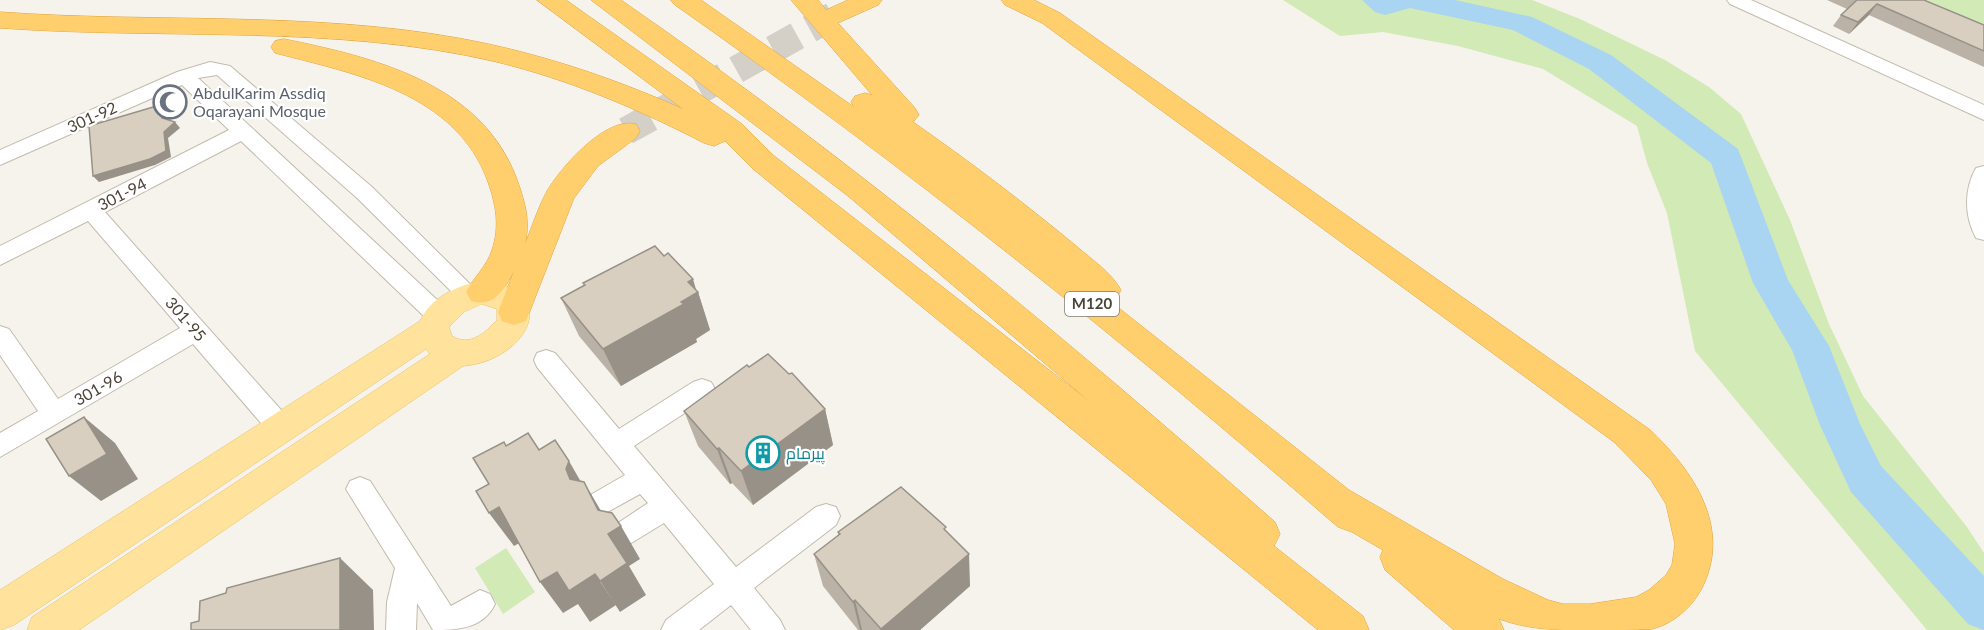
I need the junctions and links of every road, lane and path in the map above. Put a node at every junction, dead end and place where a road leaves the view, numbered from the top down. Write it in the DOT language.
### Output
graph roads {
  1 [pos="550,0"];
  2 [pos="604,0"];
  3 [pos="684,0"];
  4 [pos="717,0"];
  5 [pos="804,0"];
  6 [pos="869,0"];
  7 [pos="1014,0"];
  8 [pos="1736,0"];
  9 [pos="843,9"];
  10 [pos="0,20"];
  11 [pos="86,26"];
  12 [pos="184,76"];
  13 [pos="1984,113"];
  14 [pos="244,131"];
  15 [pos="626,131"];
  16 [pos="936,150"];
  17 [pos="0,158"];
  18 [pos="763,162"];
  19 [pos="1984,173"];
  20 [pos="91,210"];
  21 [pos="1984,232"];
  22 [pos="0,256"];
  23 [pos="476,293"];
  24 [pos="514,312"];
  25 [pos="437,322"];
  26 [pos="197,330"];
  27 [pos="0,336"];
  28 [pos="459,352"];
  29 [pos="546,360"];
  30 [pos="702,388"];
  31 [pos="54,414"];
  32 [pos="1237,419"];
  33 [pos="282,428"];
  34 [pos="616,444"];
  35 [pos="0,446"];
  36 [pos="643,478"];
  37 [pos="360,489"];
  38 [pos="1334,501"];
  39 [pos="602,503"];
  40 [pos="667,506"];
  41 [pos="826,516"];
  42 [pos="628,532"];
  43 [pos="410,564"];
  44 [pos="732,586"];
  45 [pos="480,604"];
  46 [pos="0,612"];
  47 [pos="449,628"];
  48 [pos="764,628"];
  49 [pos="396,629"];
  50 [pos="46,630"];
  51 [pos="676,630"];
  52 [pos="1349,630"];
  53 [pos="1367,630"];
  54 [pos="1484,630"];
  1 -- 18 [label="highway"];
  2 -- 53 [label="highway"];
  3 -- 32 [label="highway, M120"];
  4 -- 16 [label="highway"];
  5 -- 16 [label="highway"];
  6 -- 9 [label="highway"];
  7 -- 38 [label="highway"];
  8 -- 13 [label="street"];
  10 -- 11 [label="highway"];
  11 -- 18 [label="highway"];
  11 -- 23 [label="highway"];
  12 -- 14 [label="street"];
  12 -- 17 [label="street, 301-92"];
  12 -- 23 [label="street, 301-92"];
  14 -- 20 [label="street, 301-94"];
  14 -- 25 [label="street"];
  15 -- 24 [label="highway"];
  16 -- 32 [label="highway"];
  18 -- 52 [label="highway"];
  19 -- 21 [label="street"];
  20 -- 22 [label="street, 301-94"];
  20 -- 26 [label="street, 301-95"];
  23 -- 24 [label="main road"];
  23 -- 25 [label="main road"];
  24 -- 28 [label="main road"];
  25 -- 28 [label="main road"];
  25 -- 33 [label="main road"];
  26 -- 31 [label="street, 301-96"];
  26 -- 33 [label="street, 301-95"];
  27 -- 31 [label="street"];
  28 -- 50 [label="main road"];
  29 -- 34 [label="street"];
  30 -- 34 [label="street"];
  31 -- 35 [label="street, 301-96"];
  32 -- 38 [label="highway, M120"];
  33 -- 46 [label="main road"];
  34 -- 36 [label="street"];
  36 -- 39 [label="street"];
  36 -- 40 [label="street"];
  37 -- 43 [label="street"];
  38 -- 54 [label="highway, M120"];
  40 -- 42 [label="street"];
  40 -- 44 [label="street"];
  41 -- 44 [label="street"];
  43 -- 47 [label="street"];
  43 -- 49 [label="street"];
  44 -- 48 [label="street"];
  44 -- 51 [label="street"];
  45 -- 47 [label="street"];
}
